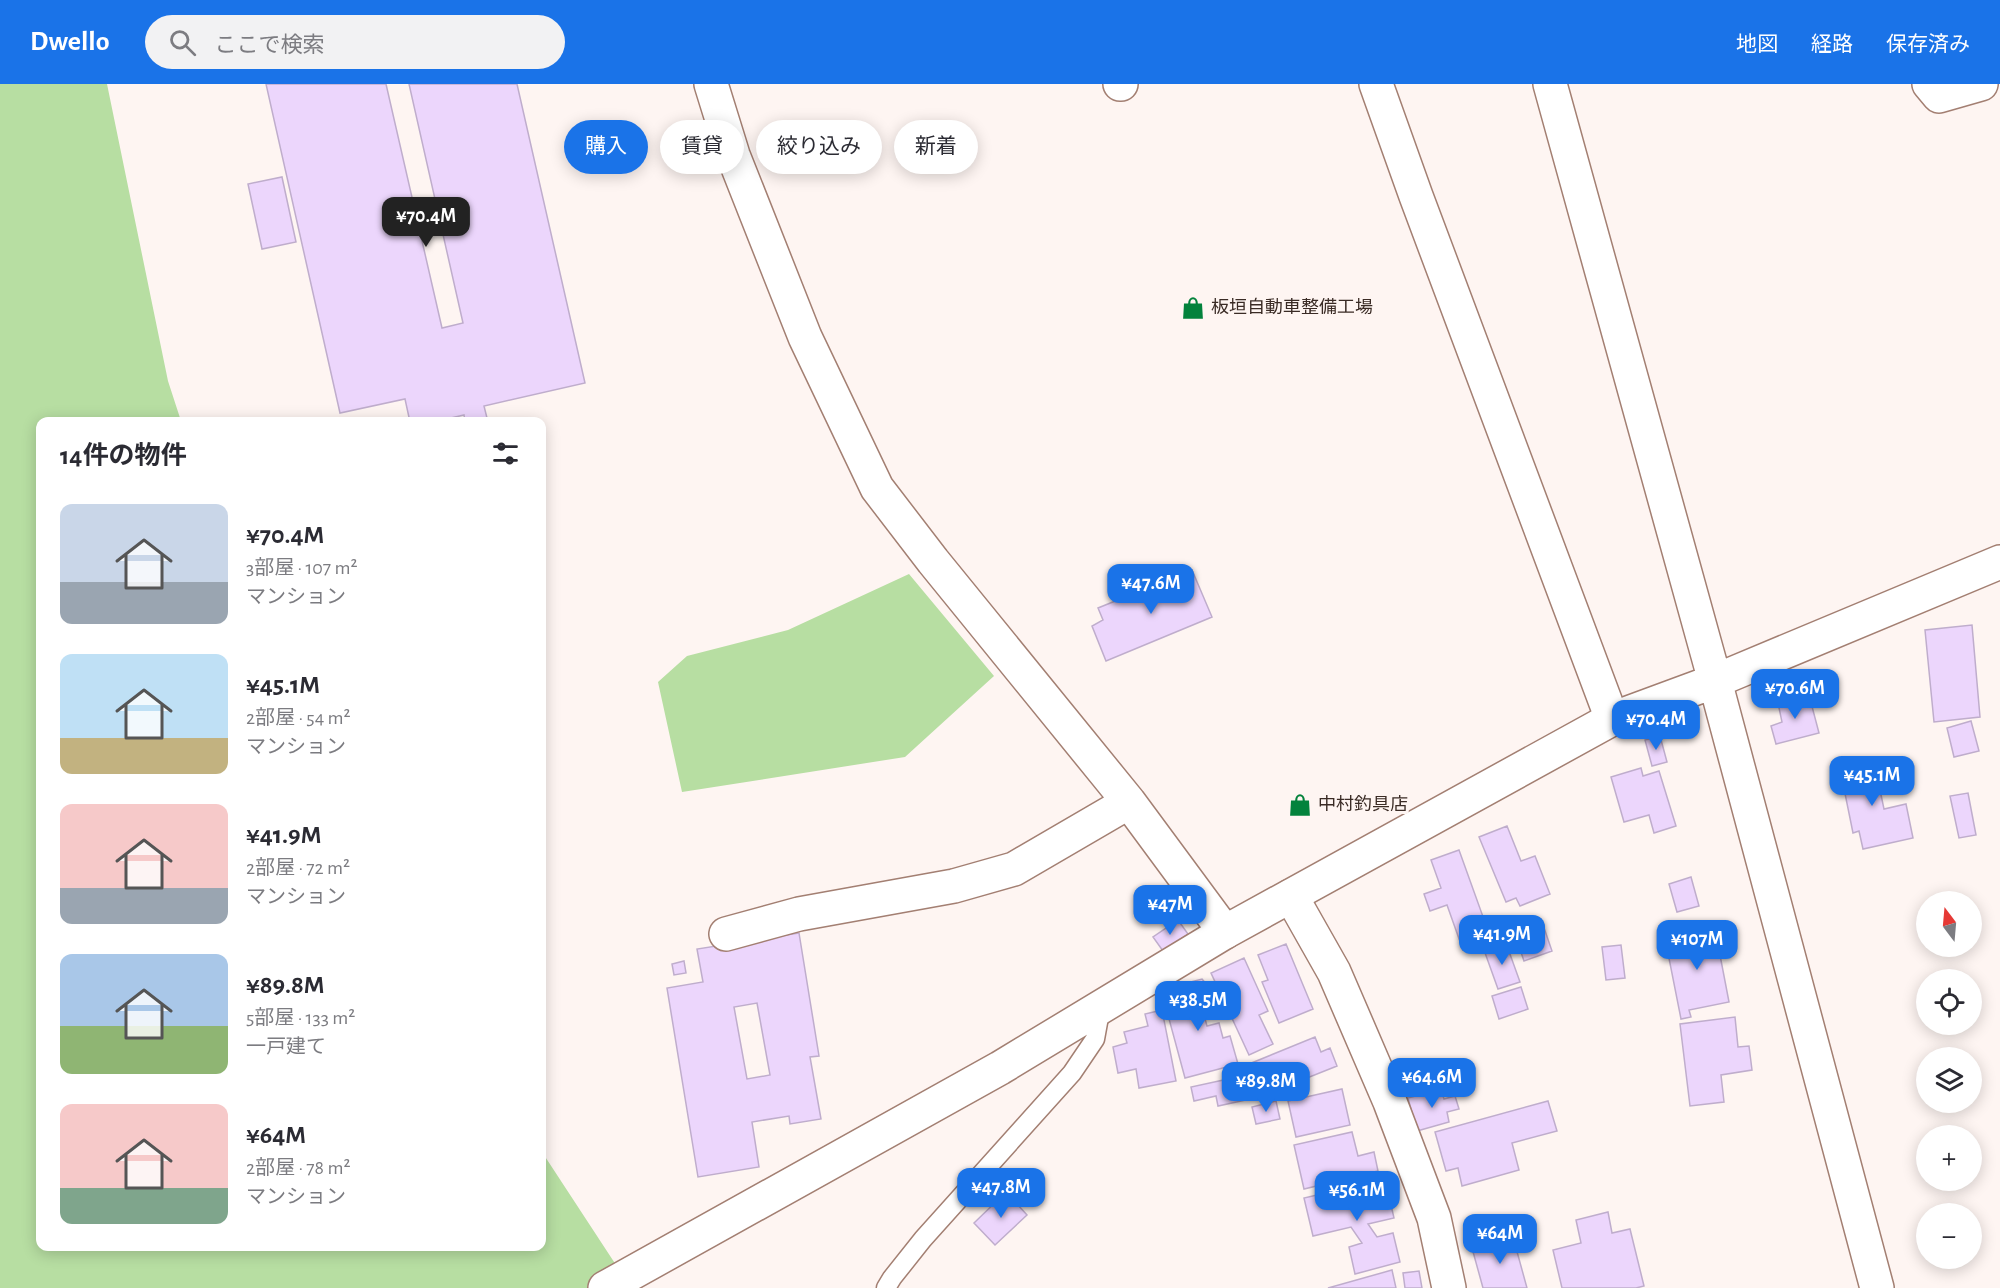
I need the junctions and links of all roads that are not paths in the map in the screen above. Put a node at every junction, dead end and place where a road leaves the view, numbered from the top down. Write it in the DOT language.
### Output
graph roads {
  1 [pos="711,84"];
  2 [pos="1376,84"];
  3 [pos="1550,84"];
  4 [pos="1929,84"];
  5 [pos="1982,84"];
  6 [pos="2000,562"];
  7 [pos="1715,681"];
  8 [pos="1612,719"];
  9 [pos="1129,802"];
  10 [pos="1291,896"];
  11 [pos="1225,932"];
  12 [pos="726,934"];
  13 [pos="1101,1006"];
  14 [pos="604,1288"];
  15 [pos="886,1288"];
  16 [pos="1449,1288"];
  17 [pos="1877,1288"];
  1 -- 9 [label="street"];
  2 -- 8 [label="street"];
  3 -- 7 [label="street"];
  4 -- 5 [label="street"];
  6 -- 7 [label="street"];
  7 -- 8 [label="street"];
  7 -- 17 [label="street"];
  8 -- 10 [label="street"];
  9 -- 11 [label="street"];
  9 -- 12 [label="street"];
  10 -- 11 [label="street"];
  10 -- 16 [label="street"];
  11 -- 13 [label="street"];
  13 -- 14 [label="street"];
  13 -- 15 [label="lane"];
}
